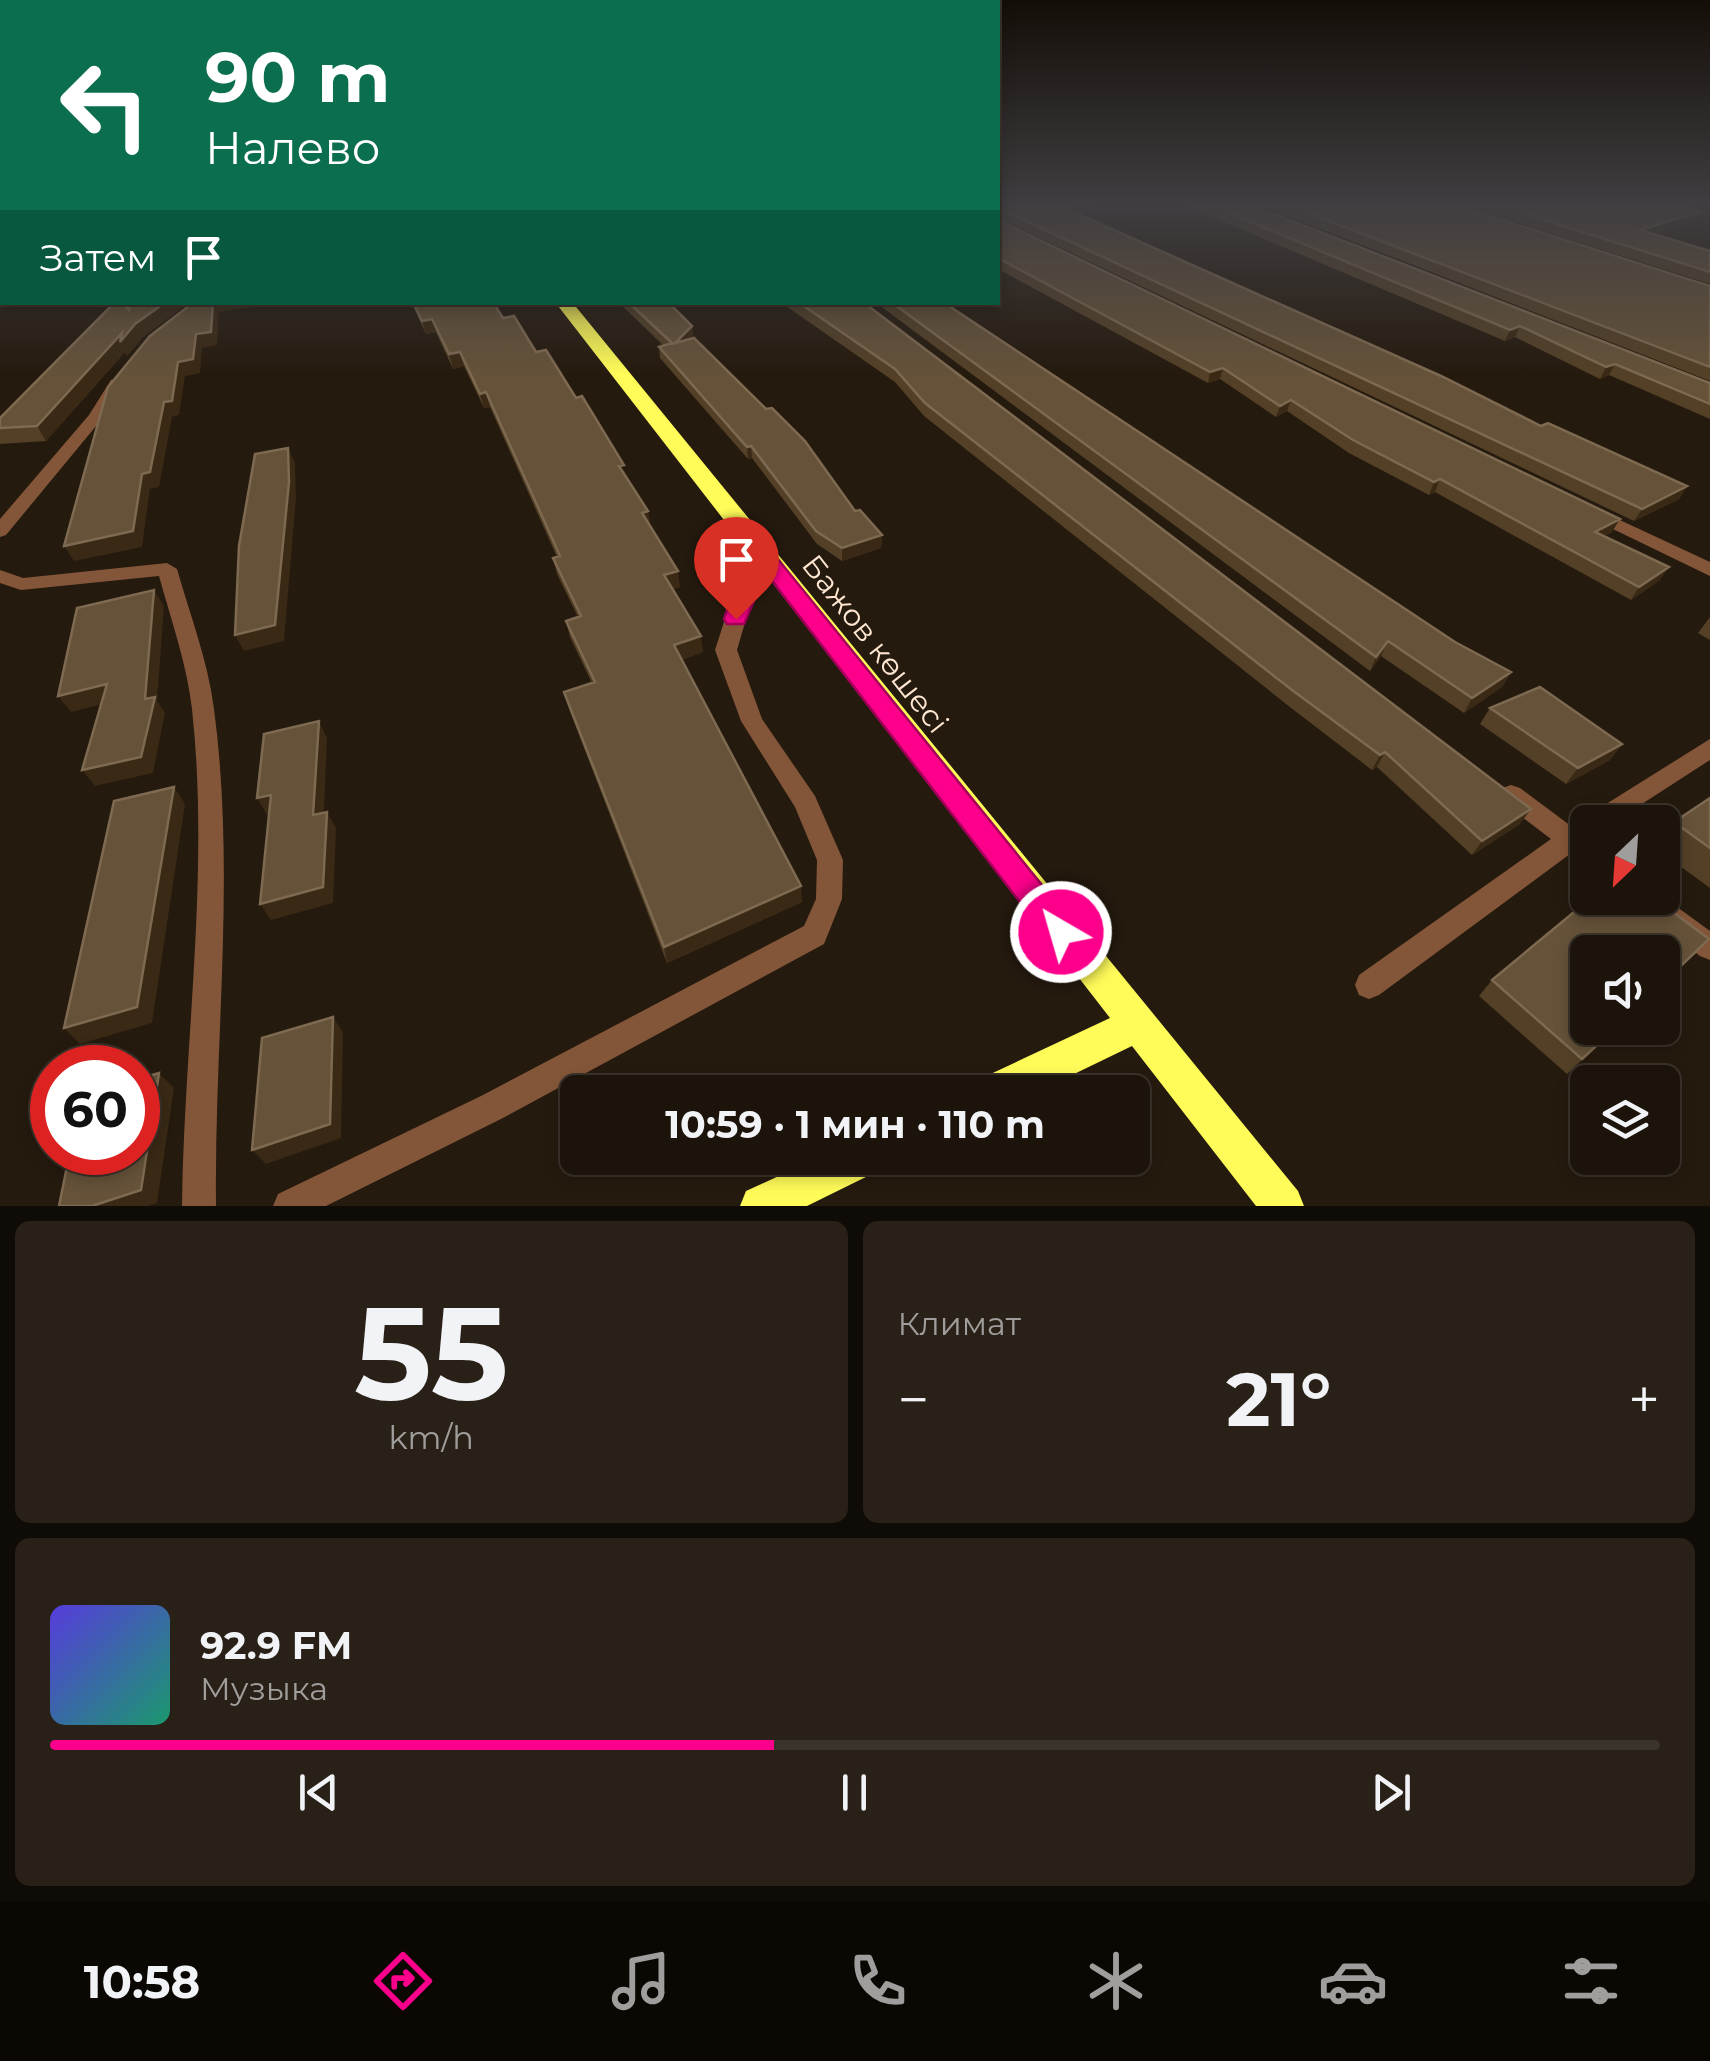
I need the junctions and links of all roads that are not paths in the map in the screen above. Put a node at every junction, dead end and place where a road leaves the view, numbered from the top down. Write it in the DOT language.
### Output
graph roads {
  1 [pos="565,305"];
  2 [pos="128,368"];
  3 [pos="1568,500"];
  4 [pos="0,530"];
  5 [pos="765,557"];
  6 [pos="1710,570"];
  7 [pos="0,576"];
  8 [pos="1710,748"];
  9 [pos="1490,779"];
  10 [pos="1621,805"];
  11 [pos="1570,832"];
  12 [pos="1570,848"];
  13 [pos="1668,915"];
  14 [pos="1710,947"];
  15 [pos="1369,985"];
  16 [pos="1136,1025"];
  17 [pos="1032,1075"];
  18 [pos="827,1175"];
  19 [pos="200,1206"];
  20 [pos="290,1206"];
  21 [pos="762,1206"];
  22 [pos="1283,1206"];
  1 -- 5 [label="main road, Бажов көшесі"];
  2 -- 4 [label="street"];
  3 -- 6 [label="street"];
  5 -- 16 [label="main road, Бажов көшесі"];
  5 -- 20 [label="street"];
  7 -- 19 [label="street"];
  8 -- 10 [label="street"];
  9 -- 11 [label="street"];
  12 -- 15 [label="street"];
  13 -- 14 [label="street"];
  16 -- 17 [label="main road"];
  16 -- 22 [label="main road, Бажов көшесі"];
  18 -- 21 [label="main road"];
}
